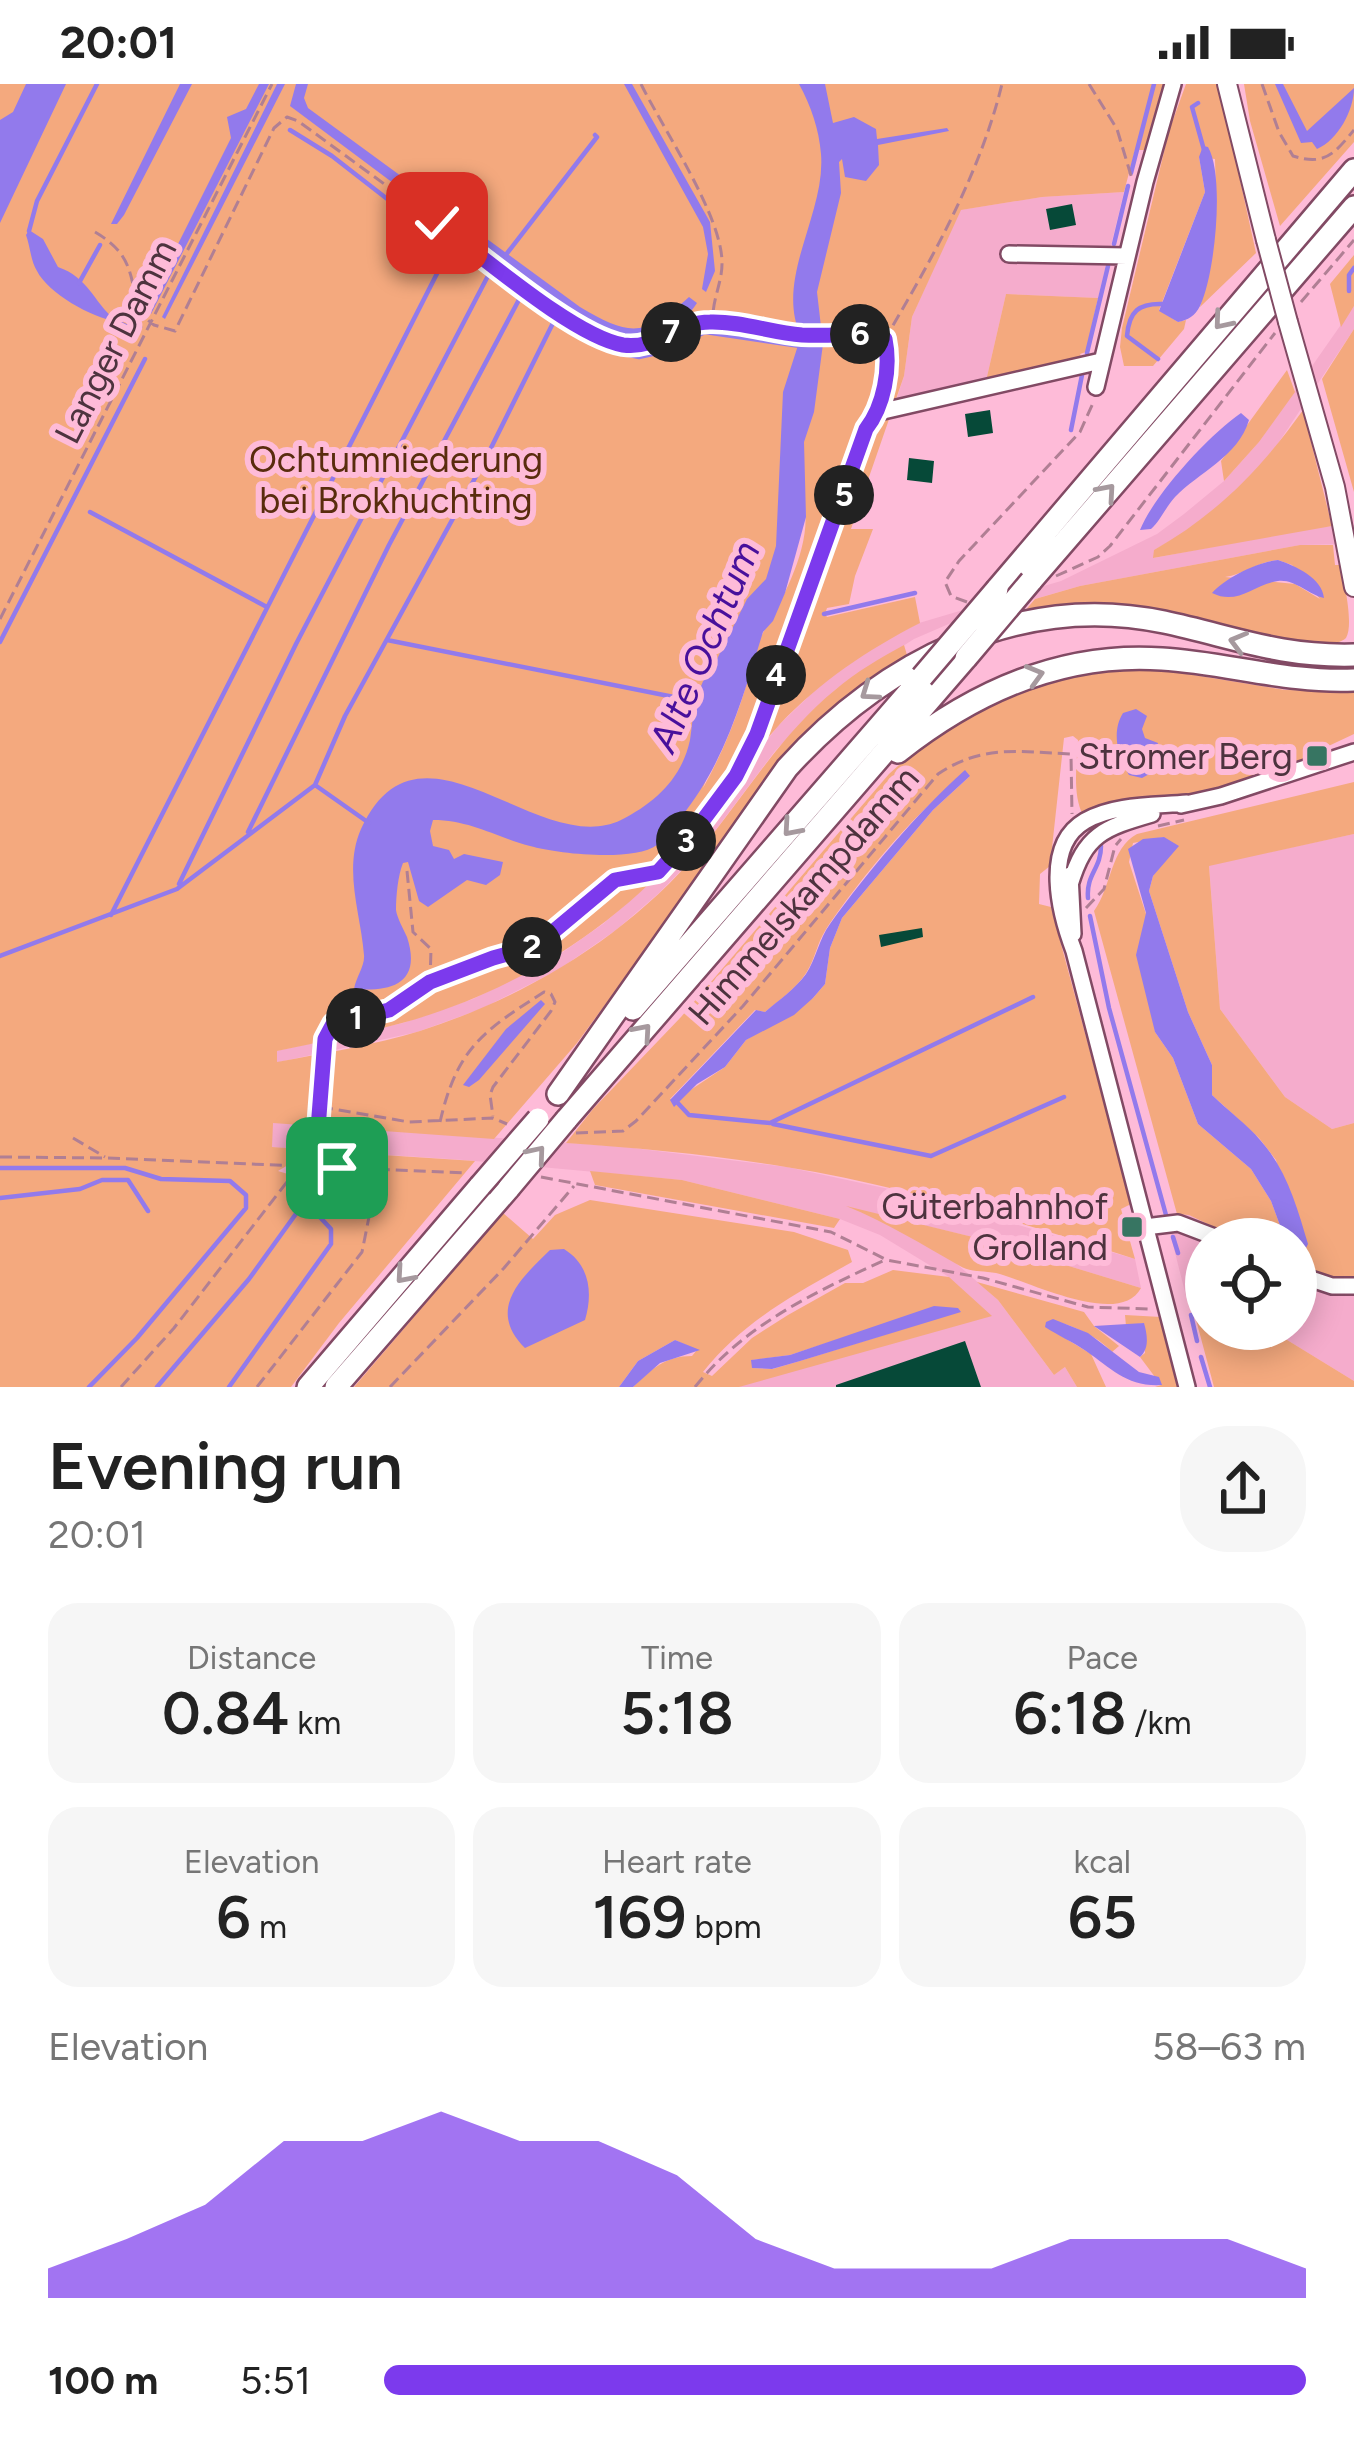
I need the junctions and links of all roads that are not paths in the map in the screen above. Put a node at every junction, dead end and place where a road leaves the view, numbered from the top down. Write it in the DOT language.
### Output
graph roads {
  1 [pos="1173,84"];
  2 [pos="1227,84"];
  3 [pos="1354,170"];
  4 [pos="1354,207"];
  5 [pos="1010,254"];
  6 [pos="1126,256"];
  7 [pos="1101,362"];
  8 [pos="1096,387"];
  9 [pos="879,412"];
  10 [pos="1351,545"];
  11 [pos="1354,587"];
  12 [pos="1354,655"];
  13 [pos="1354,680"];
  14 [pos="1354,752"];
  15 [pos="836,809"];
  16 [pos="1190,810"];
  17 [pos="1073,830"];
  18 [pos="1070,884"];
  19 [pos="1074,951"];
  20 [pos="558,1094"];
  21 [pos="1185,1226"];
  22 [pos="1145,1227"];
  23 [pos="1317,1281"];
  24 [pos="1354,1286"];
  25 [pos="308,1387"];
  26 [pos="336,1387"];
  27 [pos="1187,1387"];
  1 -- 6 [label="street"];
  2 -- 10 [label="main road, bridge"];
  3 -- 20 [label="highway, one-way, bridge"];
  15 -- 4 [label="highway, one-way, bridge"];
  5 -- 6 [label="street"];
  6 -- 7 [label="street"];
  7 -- 8 [label="street"];
  7 -- 9 [label="street"];
  10 -- 11 [label="main road"];
  12 -- 20 [label="highway, one-way"];
  15 -- 13 [label="highway, one-way"];
  14 -- 16 [label="street"];
  26 -- 15 [label="highway, one-way, bridge"];
  16 -- 17 [label="street"];
  16 -- 18 [label="street"];
  17 -- 18 [label="street"];
  17 -- 19 [label="street"];
  18 -- 19 [label="street"];
  19 -- 22 [label="street"];
  20 -- 25 [label="highway, one-way, bridge"];
  21 -- 22 [label="street"];
  22 -- 27 [label="street"];
  23 -- 24 [label="street"];
}
